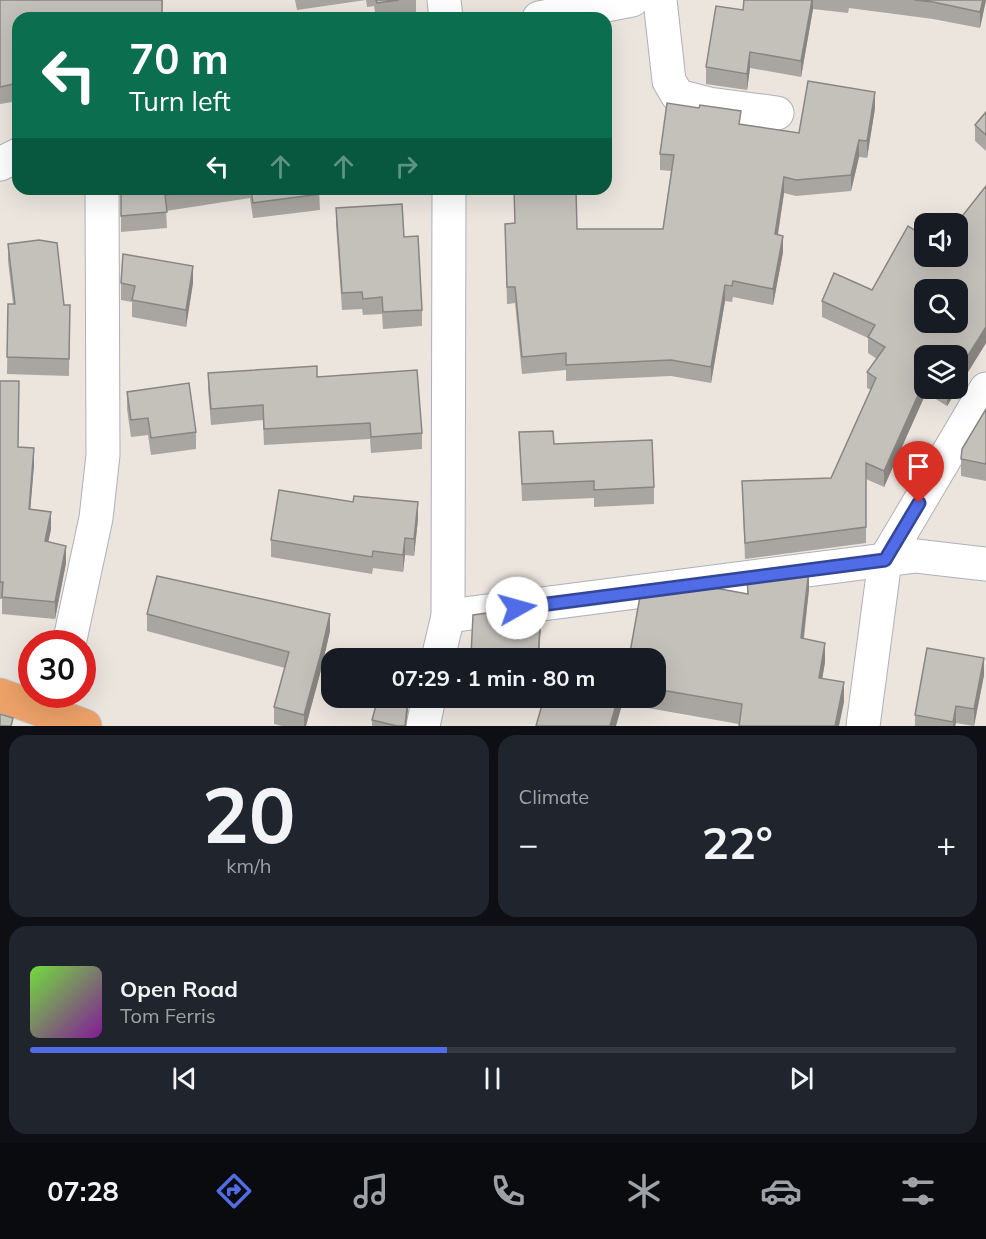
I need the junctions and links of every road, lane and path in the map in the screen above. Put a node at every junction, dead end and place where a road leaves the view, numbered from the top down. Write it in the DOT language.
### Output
graph roads {
  1 [pos="632,0"];
  2 [pos="660,0"];
  3 [pos="570,12"];
  4 [pos="777,112"];
  5 [pos="102,195"];
  6 [pos="448,195"];
  7 [pos="986,389"];
  8 [pos="885,560"];
  9 [pos="986,564"];
  10 [pos="448,616"];
  11 [pos="72,630"];
  12 [pos="440,648"];
  13 [pos="0,695"];
  14 [pos="18,698"];
  15 [pos="61,708"];
  16 [pos="427,708"];
  17 [pos="85,726"];
  18 [pos="423,726"];
  19 [pos="863,726"];
  1 -- 3 [label="street"];
  2 -- 4 [label="street"];
  5 -- 11 [label="street"];
  6 -- 10 [label="street"];
  7 -- 8 [label="street"];
  8 -- 9 [label="street"];
  8 -- 10 [label="street"];
  8 -- 19 [label="street"];
  10 -- 12 [label="street"];
  13 -- 14 [label="highway"];
  15 -- 17 [label="highway"];
  16 -- 18 [label="street"];
}
